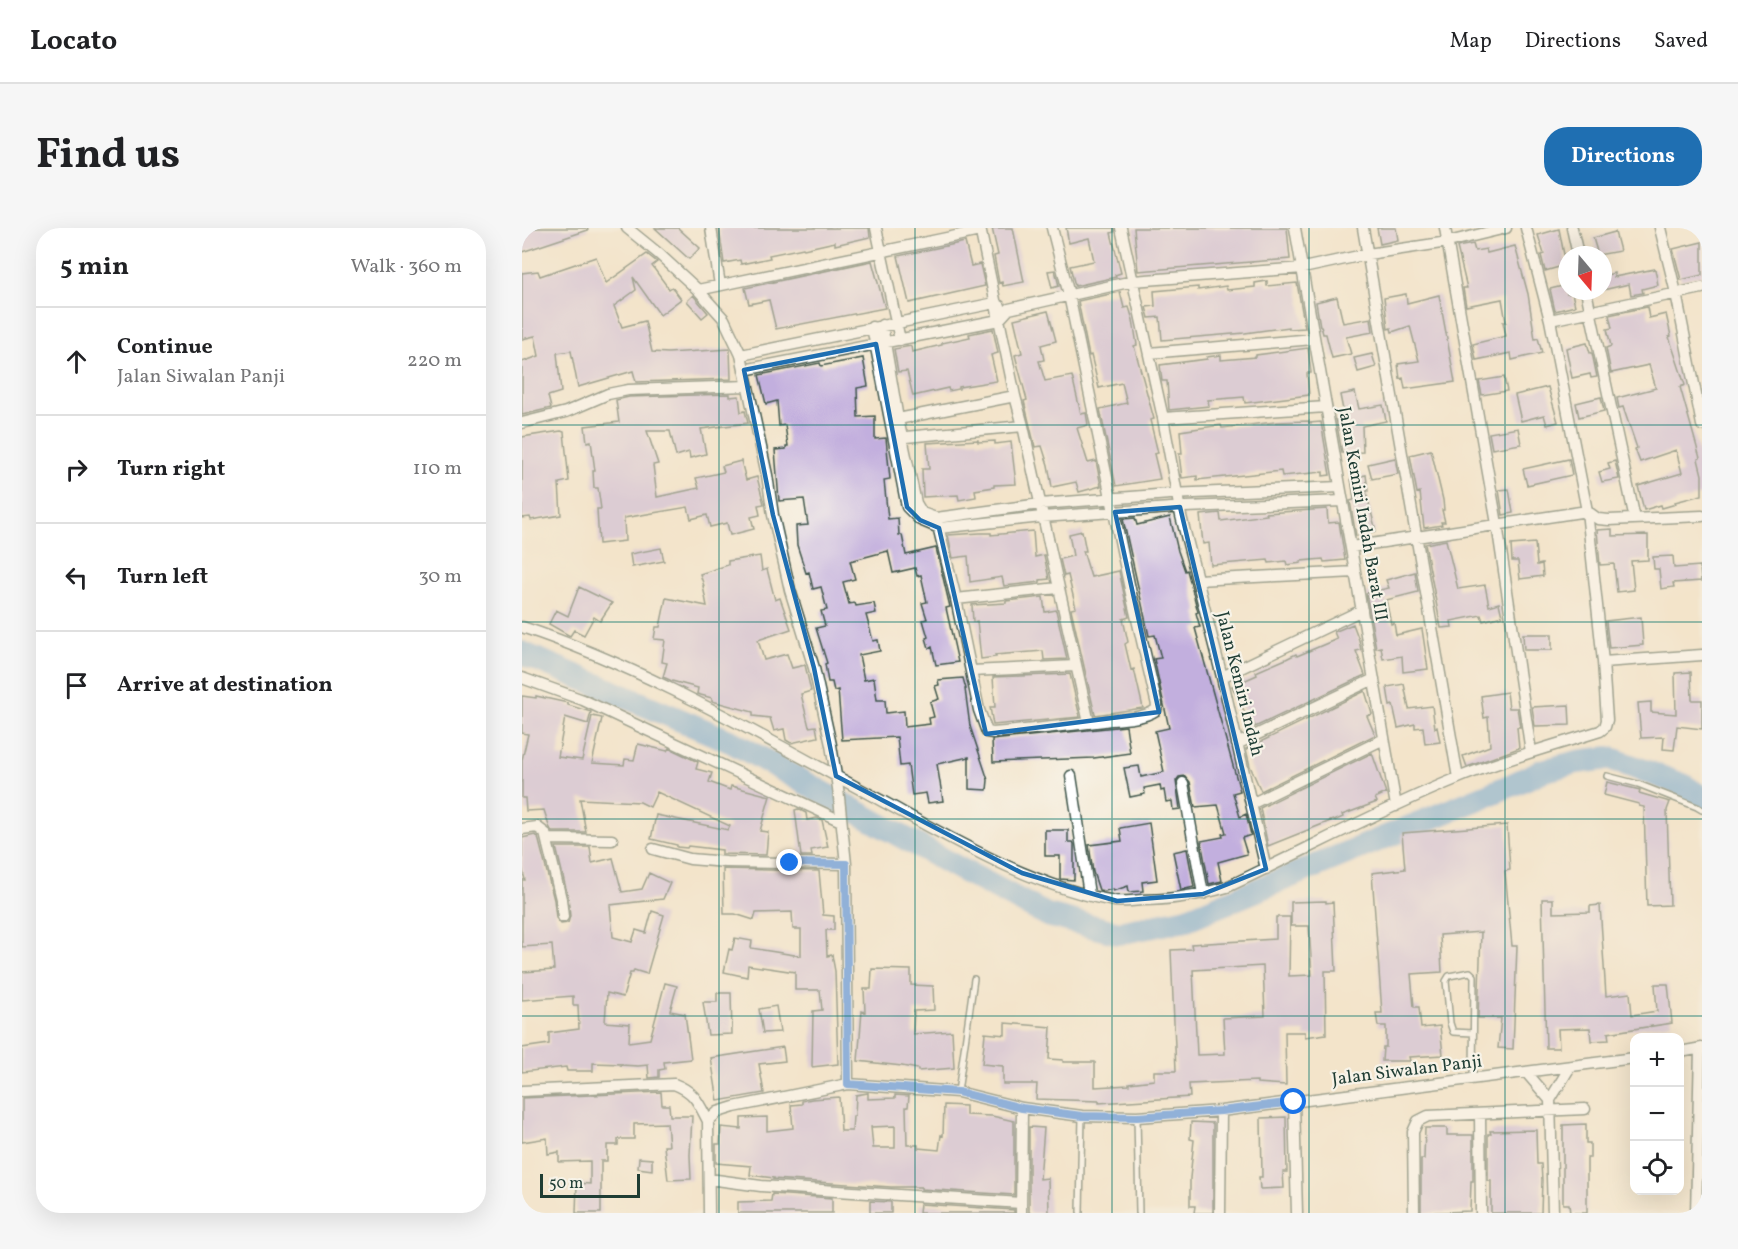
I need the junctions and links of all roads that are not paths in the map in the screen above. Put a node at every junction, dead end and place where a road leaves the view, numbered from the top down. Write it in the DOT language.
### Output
graph roads {
  1 [pos="627,228"];
  2 [pos="711,228"];
  3 [pos="876,228"];
  4 [pos="1052,228"];
  5 [pos="1121,228"];
  6 [pos="1295,228"];
  7 [pos="1363,228"];
  8 [pos="1445,228"];
  9 [pos="1506,228"];
  10 [pos="1526,228"];
  11 [pos="1572,228"];
  12 [pos="1660,228"];
  13 [pos="980,229"];
  14 [pos="1448,242"];
  15 [pos="1576,246"];
  16 [pos="881,252"];
  17 [pos="1368,254"];
  18 [pos="1303,268"];
  19 [pos="1133,281"];
  20 [pos="720,285"];
  21 [pos="1702,288"];
  22 [pos="698,290"];
  23 [pos="1676,293"];
  24 [pos="1069,295"];
  25 [pos="1588,300"];
  26 [pos="995,303"];
  27 [pos="1009,309"];
  28 [pos="1591,311"];
  29 [pos="999,320"];
  30 [pos="1550,320"];
  31 [pos="896,323"];
  32 [pos="877,326"];
  33 [pos="1314,339"];
  34 [pos="900,340"];
  35 [pos="880,344"];
  36 [pos="1149,353"];
  37 [pos="741,355"];
  38 [pos="744,370"];
  39 [pos="748,386"];
  40 [pos="1015,396"];
  41 [pos="1326,407"];
  42 [pos="1163,418"];
  43 [pos="898,419"];
  44 [pos="522,423"];
  45 [pos="1702,425"];
  46 [pos="1023,426"];
  47 [pos="898,438"];
  48 [pos="1340,488"];
  49 [pos="1177,494"];
  50 [pos="1112,500"];
  51 [pos="1343,501"];
  52 [pos="1040,504"];
  53 [pos="1180,507"];
  54 [pos="1587,510"];
  55 [pos="1115,512"];
  56 [pos="1702,516"];
  57 [pos="1042,517"];
  58 [pos="1635,519"];
  59 [pos="938,523"];
  60 [pos="1497,524"];
  61 [pos="1417,537"];
  62 [pos="1351,547"];
  63 [pos="1355,572"];
  64 [pos="1197,580"];
  65 [pos="1058,588"];
  66 [pos="956,599"];
  67 [pos="1362,610"];
  68 [pos="522,627"];
  69 [pos="1702,655"];
  70 [pos="1603,662"];
  71 [pos="1075,666"];
  72 [pos="971,671"];
  73 [pos="1222,676"];
  74 [pos="522,678"];
  75 [pos="1374,679"];
  76 [pos="1089,723"];
  77 [pos="1384,740"];
  78 [pos="1237,744"];
  79 [pos="1531,752"];
  80 [pos="836,776"];
  81 [pos="1071,776"];
  82 [pos="1607,777"];
  83 [pos="1458,778"];
  84 [pos="1183,783"];
  85 [pos="1251,804"];
  86 [pos="1396,806"];
  87 [pos="1702,810"];
  88 [pos="840,818"];
  89 [pos="522,829"];
  90 [pos="548,839"];
  91 [pos="612,840"];
  92 [pos="653,849"];
  93 [pos="846,864"];
  94 [pos="1266,869"];
  95 [pos="1089,894"];
  96 [pos="1203,894"];
  97 [pos="562,917"];
  98 [pos="974,979"];
  99 [pos="1473,1033"];
  100 [pos="1701,1049"];
  101 [pos="1684,1051"];
  102 [pos="1630,1059"];
  103 [pos="1570,1066"];
  104 [pos="1526,1072"];
  105 [pos="1473,1079"];
  106 [pos="848,1084"];
  107 [pos="522,1091"];
  108 [pos="958,1092"];
  109 [pos="1294,1102"];
  110 [pos="1550,1106"];
  111 [pos="1022,1108"];
  112 [pos="1585,1110"];
  113 [pos="1221,1111"];
  114 [pos="1480,1114"];
  115 [pos="1082,1116"];
  116 [pos="1137,1117"];
  117 [pos="708,1121"];
  118 [pos="709,1179"];
  119 [pos="1021,1208"];
  120 [pos="1080,1212"];
  121 [pos="709,1213"];
  122 [pos="1139,1213"];
  123 [pos="1220,1213"];
  124 [pos="1297,1213"];
  125 [pos="1414,1213"];
  126 [pos="1481,1213"];
  127 [pos="1553,1213"];
  128 [pos="1696,1213"];
  1 -- 22 [label="street"];
  2 -- 20 [label="street"];
  3 -- 16 [label="street"];
  4 -- 24 [label="street"];
  5 -- 19 [label="street, Jalan Kemiri Indah"];
  6 -- 18 [label="street, Jalan Kemiri Indah Barat III"];
  7 -- 17 [label="street"];
  8 -- 14 [label="street"];
  9 -- 14 [label="street"];
  10 -- 30 [label="street"];
  11 -- 15 [label="street"];
  12 -- 23 [label="street"];
  13 -- 16 [label="street"];
  13 -- 26 [label="street"];
  14 -- 17 [label="street"];
  14 -- 60 [label="street"];
  16 -- 20 [label="street"];
  16 -- 31 [label="street"];
  17 -- 18 [label="street"];
  17 -- 61 [label="street"];
  18 -- 19 [label="street"];
  18 -- 33 [label="street, Jalan Kemiri Indah Barat III"];
  19 -- 24 [label="street"];
  19 -- 36 [label="street, Jalan Kemiri Indah"];
  20 -- 22 [label="street"];
  21 -- 23 [label="street"];
  22 -- 37 [label="street"];
  23 -- 28 [label="street"];
  23 -- 45 [label="street"];
  24 -- 27 [label="street"];
  24 -- 50 [label="street"];
  25 -- 28 [label="street"];
  26 -- 27 [label="street"];
  26 -- 29 [label="street"];
  26 -- 31 [label="street"];
  27 -- 29 [label="street"];
  28 -- 30 [label="street"];
  28 -- 58 [label="street"];
  29 -- 34 [label="street"];
  29 -- 40 [label="street"];
  30 -- 54 [label="street"];
  31 -- 32 [label="street"];
  31 -- 34 [label="street"];
  32 -- 35 [label="street"];
  32 -- 37 [label="street"];
  33 -- 36 [label="street"];
  33 -- 41 [label="street, Jalan Kemiri Indah Barat III"];
  34 -- 35 [label="street"];
  35 -- 38 [label="street"];
  35 -- 43 [label="street"];
  35 -- 47 [label="street"];
  36 -- 42 [label="street, Jalan Kemiri Indah"];
  37 -- 38 [label="street"];
  38 -- 39 [label="street"];
  39 -- 44 [label="street"];
  39 -- 80 [label="street"];
  40 -- 43 [label="street"];
  40 -- 46 [label="street"];
  41 -- 42 [label="street"];
  41 -- 48 [label="street, Jalan Kemiri Indah Barat III"];
  42 -- 49 [label="street, Jalan Kemiri Indah"];
  43 -- 47 [label="street"];
  46 -- 47 [label="street"];
  46 -- 52 [label="street"];
  47 -- 59 [label="street"];
  48 -- 49 [label="street"];
  48 -- 51 [label="street, Jalan Kemiri Indah Barat III"];
  49 -- 50 [label="street"];
  49 -- 53 [label="street, Jalan Kemiri Indah"];
  50 -- 52 [label="street"];
  50 -- 55 [label="street"];
  51 -- 53 [label="street"];
  51 -- 62 [label="street, Jalan Kemiri Indah Barat III"];
  52 -- 57 [label="street"];
  52 -- 59 [label="street"];
  53 -- 55 [label="street"];
  53 -- 64 [label="street, Jalan Kemiri Indah"];
  54 -- 58 [label="street"];
  54 -- 60 [label="street"];
  54 -- 70 [label="street"];
  55 -- 57 [label="street"];
  55 -- 76 [label="street"];
  56 -- 58 [label="street"];
  57 -- 59 [label="street"];
  57 -- 65 [label="street"];
  59 -- 66 [label="street"];
  60 -- 61 [label="street"];
  60 -- 79 [label="street"];
  61 -- 62 [label="street"];
  61 -- 83 [label="street"];
  62 -- 63 [label="street, Jalan Kemiri Indah Barat III"];
  63 -- 64 [label="street"];
  63 -- 67 [label="street, Jalan Kemiri Indah Barat III"];
  64 -- 73 [label="street, Jalan Kemiri Indah"];
  65 -- 66 [label="street"];
  65 -- 71 [label="street"];
  66 -- 72 [label="street"];
  67 -- 73 [label="street"];
  67 -- 75 [label="street, Jalan Kemiri Indah Barat III"];
  68 -- 80 [label="street"];
  69 -- 70 [label="street"];
  70 -- 79 [label="street"];
  71 -- 72 [label="street"];
  71 -- 76 [label="street"];
  72 -- 76 [label="street"];
  73 -- 78 [label="street, Jalan Kemiri Indah"];
  74 -- 88 [label="street"];
  75 -- 77 [label="street, Jalan Kemiri Indah Barat III"];
  75 -- 78 [label="street"];
  77 -- 85 [label="street"];
  77 -- 86 [label="street, Jalan Kemiri Indah Barat III"];
  78 -- 85 [label="street, Jalan Kemiri Indah"];
  79 -- 83 [label="street"];
  80 -- 88 [label="street"];
  80 -- 95 [label="street"];
  81 -- 95 [label="street"];
  82 -- 87 [label="lane"];
  83 -- 86 [label="street"];
  84 -- 96 [label="street"];
  85 -- 94 [label="street, Jalan Kemiri Indah"];
  86 -- 94 [label="street"];
  88 -- 93 [label="street"];
  89 -- 90 [label="street"];
  90 -- 91 [label="street"];
  90 -- 97 [label="street"];
  92 -- 93 [label="street"];
  93 -- 106 [label="street"];
  94 -- 96 [label="street"];
  95 -- 96 [label="street"];
  98 -- 108 [label="lane"];
  99 -- 99 [label="lane"];
  99 -- 105 [label="lane"];
  100 -- 101 [label="street"];
  100 -- 128 [label="street"];
  102 -- 103 [label="street, Jalan Siwalan Panji"];
  103 -- 104 [label="street, Jalan Siwalan Panji"];
  103 -- 110 [label="street"];
  104 -- 105 [label="street, Jalan Siwalan Panji"];
  104 -- 110 [label="street"];
  105 -- 109 [label="street, Jalan Siwalan Panji"];
  106 -- 108 [label="street, Jalan Siwalan Panji"];
  106 -- 117 [label="street, Jalan Siwalan Panji"];
  107 -- 117 [label="street"];
  108 -- 111 [label="street, Jalan Siwalan Panji"];
  109 -- 113 [label="street, Jalan Siwalan Panji"];
  109 -- 124 [label="street"];
  110 -- 112 [label="street"];
  110 -- 114 [label="street"];
  110 -- 127 [label="street"];
  111 -- 115 [label="street, Jalan Siwalan Panji"];
  111 -- 119 [label="street"];
  113 -- 116 [label="street, Jalan Siwalan Panji"];
  113 -- 123 [label="street"];
  114 -- 125 [label="street"];
  114 -- 126 [label="street"];
  115 -- 116 [label="street, Jalan Siwalan Panji"];
  115 -- 120 [label="lane"];
  116 -- 122 [label="lane"];
  117 -- 118 [label="street"];
  118 -- 119 [label="street"];
  118 -- 121 [label="street"];
}
